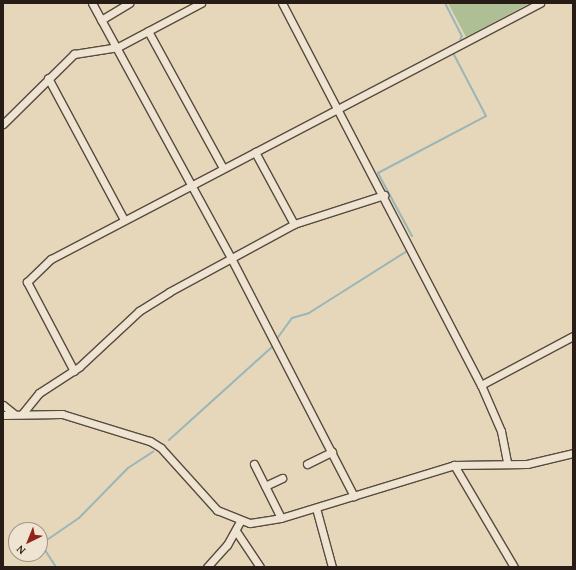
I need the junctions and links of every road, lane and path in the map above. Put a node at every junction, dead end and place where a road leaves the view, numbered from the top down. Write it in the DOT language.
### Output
graph roads {
  1 [pos="92,3"];
  2 [pos="129,3"];
  3 [pos="200,3"];
  4 [pos="282,3"];
  5 [pos="540,3"];
  6 [pos="101,20"];
  7 [pos="148,30"];
  8 [pos="118,47"];
  9 [pos="48,78"];
  10 [pos="338,108"];
  11 [pos="3,124"];
  12 [pos="255,152"];
  13 [pos="223,168"];
  14 [pos="191,184"];
  15 [pos="384,195"];
  16 [pos="124,220"];
  17 [pos="294,224"];
  18 [pos="230,258"];
  19 [pos="573,336"];
  20 [pos="74,371"];
  21 [pos="481,385"];
  22 [pos="3,405"];
  23 [pos="3,414"];
  24 [pos="14,414"];
  25 [pos="22,414"];
  26 [pos="332,452"];
  27 [pos="572,455"];
  28 [pos="507,463"];
  29 [pos="254,464"];
  30 [pos="307,464"];
  31 [pos="454,465"];
  32 [pos="282,478"];
  33 [pos="265,486"];
  34 [pos="354,496"];
  35 [pos="316,508"];
  36 [pos="281,518"];
  37 [pos="240,522"];
  38 [pos="236,532"];
  39 [pos="207,567"];
  40 [pos="260,567"];
  41 [pos="332,567"];
  42 [pos="514,567"];
  1 -- 6 [label="street"];
  2 -- 6 [label="street"];
  3 -- 7 [label="street"];
  4 -- 10 [label="street"];
  5 -- 10 [label="street"];
  6 -- 8 [label="street"];
  7 -- 8 [label="street"];
  7 -- 13 [label="street"];
  8 -- 9 [label="street"];
  8 -- 14 [label="street"];
  9 -- 11 [label="street"];
  9 -- 16 [label="street"];
  10 -- 12 [label="street"];
  10 -- 15 [label="street"];
  12 -- 13 [label="street"];
  12 -- 17 [label="street"];
  13 -- 14 [label="street"];
  14 -- 16 [label="street"];
  14 -- 18 [label="street"];
  15 -- 17 [label="street"];
  15 -- 21 [label="street"];
  16 -- 20 [label="street"];
  17 -- 18 [label="street"];
  18 -- 20 [label="street"];
  18 -- 26 [label="street"];
  19 -- 21 [label="street"];
  20 -- 25 [label="street"];
  21 -- 28 [label="street"];
  22 -- 24 [label="street"];
  23 -- 24 [label="street"];
  24 -- 25 [label="street"];
  25 -- 37 [label="street"];
  26 -- 30 [label="street"];
  26 -- 34 [label="street"];
  27 -- 28 [label="street"];
  28 -- 31 [label="street"];
  29 -- 33 [label="street"];
  31 -- 34 [label="street"];
  31 -- 42 [label="street"];
  32 -- 33 [label="street"];
  33 -- 36 [label="street"];
  34 -- 35 [label="street"];
  35 -- 36 [label="street"];
  35 -- 41 [label="street"];
  36 -- 37 [label="street"];
  37 -- 38 [label="street"];
  38 -- 39 [label="street"];
  38 -- 40 [label="street"];
}
